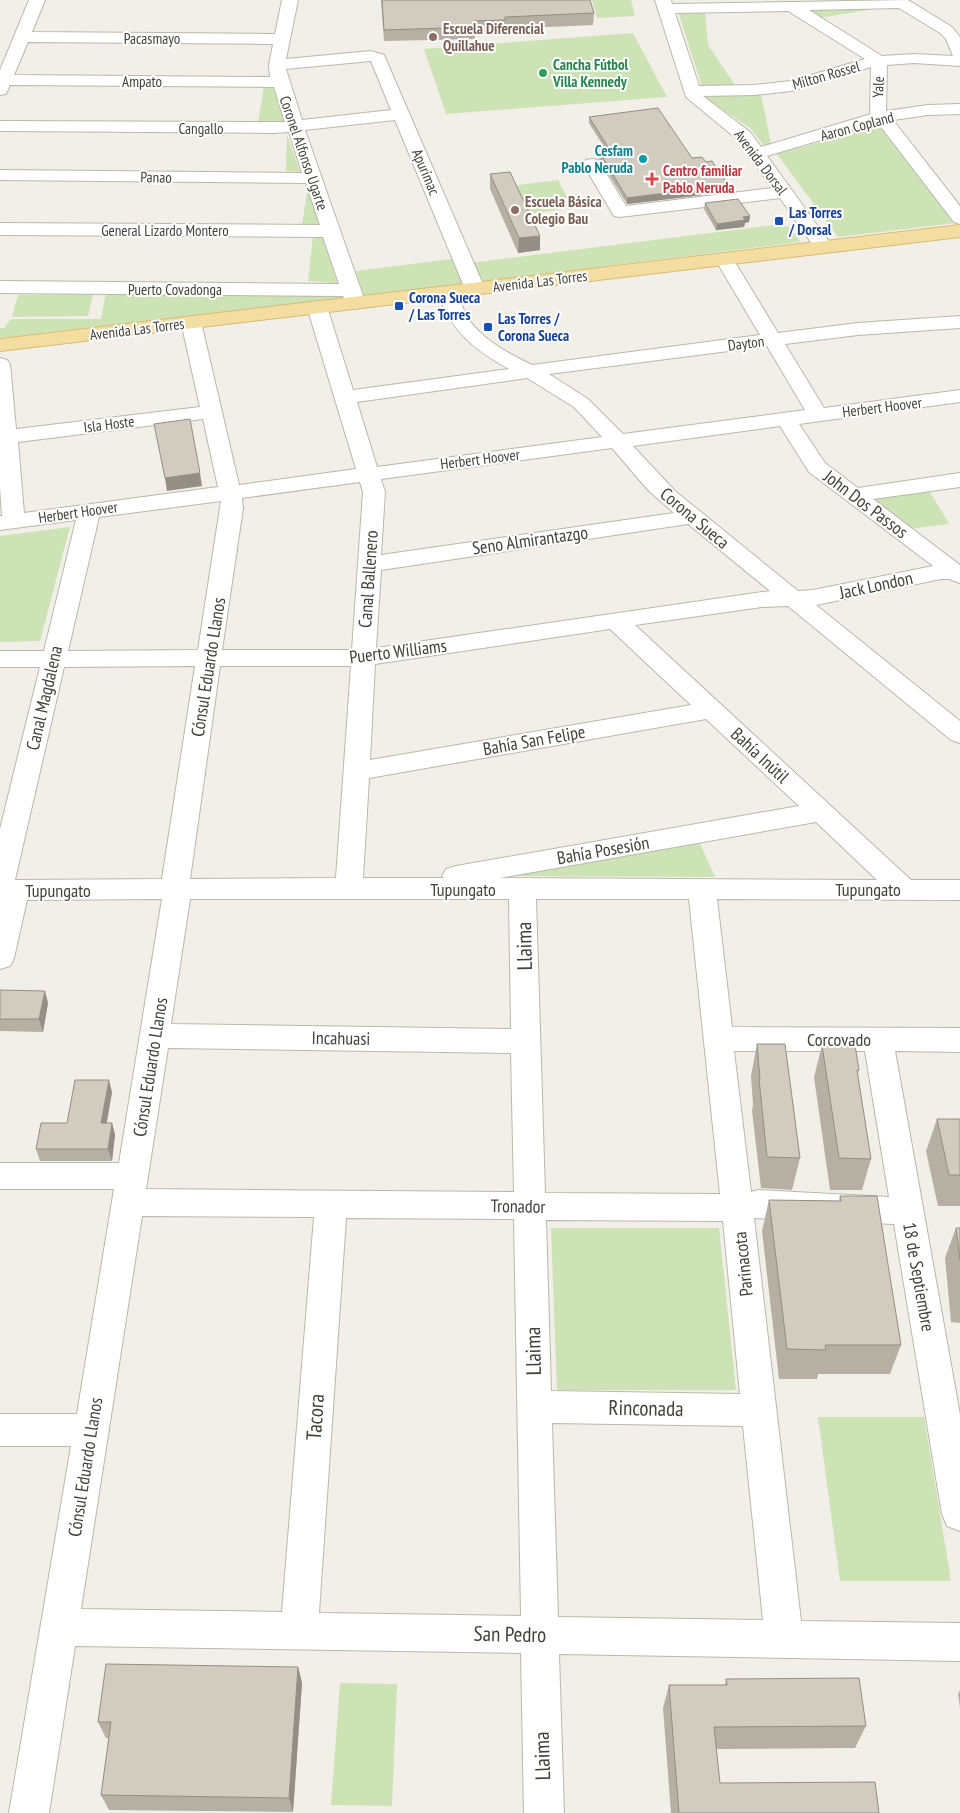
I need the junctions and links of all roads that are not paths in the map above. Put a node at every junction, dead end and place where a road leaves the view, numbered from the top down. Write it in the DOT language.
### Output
graph roads {
  1 [pos="37,0"];
  2 [pos="290,0"];
  3 [pos="899,2"];
  4 [pos="665,4"];
  5 [pos="792,6"];
  6 [pos="22,37"];
  7 [pos="282,39"];
  8 [pos="960,54"];
  9 [pos="376,56"];
  10 [pos="879,61"];
  11 [pos="960,61"];
  12 [pos="279,73"];
  13 [pos="2,85"];
  14 [pos="692,92"];
  15 [pos="960,109"];
  16 [pos="402,114"];
  17 [pos="881,117"];
  18 [pos="0,126"];
  19 [pos="295,126"];
  20 [pos="756,154"];
  21 [pos="592,164"];
  22 [pos="0,175"];
  23 [pos="313,178"];
  24 [pos="784,192"];
  25 [pos="960,218"];
  26 [pos="0,229"];
  27 [pos="331,231"];
  28 [pos="960,231"];
  29 [pos="824,247"];
  30 [pos="724,259"];
  31 [pos="0,287"];
  32 [pos="474,289"];
  33 [pos="447,292"];
  34 [pos="353,296"];
  35 [pos="317,307"];
  36 [pos="191,322"];
  37 [pos="960,322"];
  38 [pos="772,340"];
  39 [pos="0,344"];
  40 [pos="0,364"];
  41 [pos="533,372"];
  42 [pos="960,396"];
  43 [pos="344,397"];
  44 [pos="211,412"];
  45 [pos="818,415"];
  46 [pos="786,419"];
  47 [pos="7,437"];
  48 [pos="619,441"];
  49 [pos="367,474"];
  50 [pos="960,480"];
  51 [pos="230,492"];
  52 [pos="854,495"];
  53 [pos="89,511"];
  54 [pos="691,517"];
  55 [pos="7,522"];
  56 [pos="369,564"];
  57 [pos="958,573"];
  58 [pos="792,598"];
  59 [pos="616,620"];
  60 [pos="210,658"];
  61 [pos="363,658"];
  62 [pos="0,659"];
  63 [pos="53,659"];
  64 [pos="712,710"];
  65 [pos="960,734"];
  66 [pos="356,771"];
  67 [pos="821,812"];
  68 [pos="960,872"];
  69 [pos="349,888"];
  70 [pos="5,889"];
  71 [pos="176,889"];
  72 [pos="385,889"];
  73 [pos="522,889"];
  74 [pos="702,889"];
  75 [pos="915,890"];
  76 [pos="960,890"];
  77 [pos="0,958"];
  78 [pos="155,1036"];
  79 [pos="718,1039"];
  80 [pos="878,1040"];
  81 [pos="960,1040"];
  82 [pos="526,1041"];
  83 [pos="0,1176"];
  84 [pos="130,1189"];
  85 [pos="331,1204"];
  86 [pos="529,1206"];
  87 [pos="737,1208"];
  88 [pos="908,1211"];
  89 [pos="534,1407"];
  90 [pos="759,1410"];
  91 [pos="0,1430"];
  92 [pos="91,1430"];
  93 [pos="960,1514"];
  94 [pos="59,1627"];
  95 [pos="299,1631"];
  96 [pos="539,1635"];
  97 [pos="784,1639"];
  98 [pos="960,1642"];
  99 [pos="29,1813"];
  100 [pos="544,1813"];
  1 -- 6 [label="street"];
  2 -- 7 [label="street, Coronel Alfonso Ugarte"];
  3 -- 5 [label="street"];
  3 -- 8 [label="street"];
  4 -- 5 [label="street"];
  4 -- 14 [label="street, Avenida Dorsal"];
  5 -- 10 [label="street, Yale"];
  6 -- 7 [label="street, Pacasmayo"];
  6 -- 13 [label="street"];
  7 -- 12 [label="street, Coronel Alfonso Ugarte"];
  9 -- 12 [label="street, Ampato"];
  9 -- 16 [label="street, Apurímac"];
  10 -- 11 [label="street, Milton Rossel"];
  10 -- 14 [label="street, Milton Rossel"];
  10 -- 17 [label="street, Yale"];
  12 -- 13 [label="street, Ampato"];
  12 -- 19 [label="street, Coronel Alfonso Ugarte"];
  14 -- 20 [label="street, Avenida Dorsal"];
  15 -- 17 [label="street, Aaron Copland"];
  16 -- 19 [label="street, Cangallo"];
  16 -- 32 [label="street, Apurímac"];
  17 -- 20 [label="street, Aaron Copland"];
  17 -- 25 [label="street, Yale"];
  18 -- 19 [label="street, Cangallo"];
  19 -- 23 [label="street, Coronel Alfonso Ugarte"];
  20 -- 24 [label="street, Avenida Dorsal"];
  21 -- 24 [label="street"];
  22 -- 23 [label="street, Panao"];
  23 -- 27 [label="street, Coronel Alfonso Ugarte"];
  24 -- 29 [label="street, Avenida Dorsal"];
  26 -- 27 [label="street, General Lizardo Montero"];
  27 -- 34 [label="street, Coronel Alfonso Ugarte"];
  28 -- 29 [label="main road, Avenida Las Torres"];
  29 -- 30 [label="main road, Avenida Las Torres"];
  30 -- 32 [label="main road, Avenida Las Torres"];
  30 -- 38 [label="street"];
  31 -- 34 [label="street, Puerto Covadonga"];
  32 -- 33 [label="main road, Avenida Las Torres"];
  33 -- 34 [label="main road, Avenida Las Torres"];
  33 -- 41 [label="street, Corona Sueca"];
  34 -- 35 [label="main road, Avenida Las Torres"];
  35 -- 36 [label="main road, Avenida Las Torres"];
  35 -- 43 [label="street, Canal Ballenero"];
  36 -- 39 [label="main road, Avenida Las Torres"];
  36 -- 44 [label="street, Cónsul Eduardo Llanos"];
  37 -- 38 [label="street, Dayton"];
  38 -- 41 [label="street, Dayton"];
  38 -- 45 [label="street"];
  40 -- 47 [label="street"];
  41 -- 43 [label="street"];
  41 -- 48 [label="street, Corona Sueca"];
  42 -- 45 [label="street, Herbert Hoover"];
  43 -- 49 [label="street, Canal Ballenero"];
  44 -- 47 [label="street, Isla Hoste"];
  44 -- 51 [label="street, Cónsul Eduardo Llanos"];
  45 -- 46 [label="street, Herbert Hoover"];
  46 -- 48 [label="street, Herbert Hoover"];
  46 -- 52 [label="street, John Dos Passos"];
  47 -- 55 [label="street"];
  48 -- 49 [label="street, Herbert Hoover"];
  48 -- 54 [label="street, Corona Sueca"];
  49 -- 51 [label="street, Herbert Hoover"];
  49 -- 56 [label="street, Canal Ballenero"];
  50 -- 52 [label="street"];
  51 -- 53 [label="street, Herbert Hoover"];
  51 -- 60 [label="street, Cónsul Eduardo Llanos"];
  52 -- 57 [label="street, John Dos Passos"];
  53 -- 55 [label="street, Herbert Hoover"];
  53 -- 63 [label="street, Canal Magdalena"];
  54 -- 56 [label="street, Seno Almirantazgo"];
  54 -- 58 [label="street, Corona Sueca"];
  56 -- 61 [label="street, Canal Ballenero"];
  57 -- 58 [label="street, Jack London"];
  58 -- 59 [label="street, Puerto Williams"];
  58 -- 65 [label="street, Corona Sueca"];
  59 -- 61 [label="street, Puerto Williams"];
  59 -- 64 [label="street, Bahía Inútil"];
  60 -- 61 [label="street, Puerto Williams"];
  60 -- 63 [label="street, Puerto Williams"];
  60 -- 71 [label="street, Cónsul Eduardo Llanos"];
  61 -- 66 [label="street, Canal Ballenero"];
  62 -- 63 [label="street, Puerto Williams"];
  63 -- 70 [label="street, Canal Magdalena"];
  64 -- 66 [label="street, Bahía San Felipe"];
  64 -- 67 [label="street, Bahía Inútil"];
  66 -- 69 [label="street, Canal Ballenero"];
  67 -- 72 [label="street, Bahía Posesión"];
  67 -- 75 [label="street, Bahía Inútil"];
  68 -- 75 [label="street, Tupungato"];
  69 -- 71 [label="street, Tupungato"];
  69 -- 72 [label="street, Tupungato"];
  70 -- 71 [label="street, Tupungato"];
  70 -- 77 [label="street, Canal Magdalena"];
  71 -- 78 [label="street, Cónsul Eduardo Llanos"];
  72 -- 73 [label="street, Tupungato"];
  73 -- 74 [label="street, Tupungato"];
  73 -- 82 [label="street, Llaima"];
  74 -- 75 [label="street, Tupungato"];
  74 -- 79 [label="street, Parinacota"];
  75 -- 76 [label="street, Tupungato"];
  78 -- 82 [label="street, Incahuasi"];
  78 -- 84 [label="street, Cónsul Eduardo Llanos"];
  79 -- 80 [label="street, Corcovado"];
  79 -- 87 [label="street, Parinacota"];
  80 -- 81 [label="street, Corcovado"];
  80 -- 88 [label="street, 18 de Septiembre"];
  82 -- 86 [label="street, Llaima"];
  83 -- 84 [label="street, Tronador"];
  84 -- 85 [label="street, Tronador"];
  84 -- 92 [label="street, Cónsul Eduardo Llanos"];
  85 -- 86 [label="street, Tronador"];
  85 -- 95 [label="street, Tacora"];
  86 -- 87 [label="street, Tronador"];
  86 -- 89 [label="street, Llaima"];
  87 -- 88 [label="street, Tronador"];
  87 -- 90 [label="street, Parinacota"];
  88 -- 93 [label="street, 18 de Septiembre"];
  89 -- 90 [label="street, Rinconada"];
  89 -- 96 [label="street, Llaima"];
  90 -- 97 [label="street, Parinacota"];
  91 -- 92 [label="street"];
  92 -- 94 [label="street, Cónsul Eduardo Llanos"];
  94 -- 95 [label="street, San Pedro"];
  94 -- 99 [label="street, Cónsul Eduardo Llanos"];
  95 -- 96 [label="street, San Pedro"];
  96 -- 97 [label="street, San Pedro"];
  96 -- 100 [label="street, Llaima"];
  97 -- 98 [label="street, San Pedro"];
}
